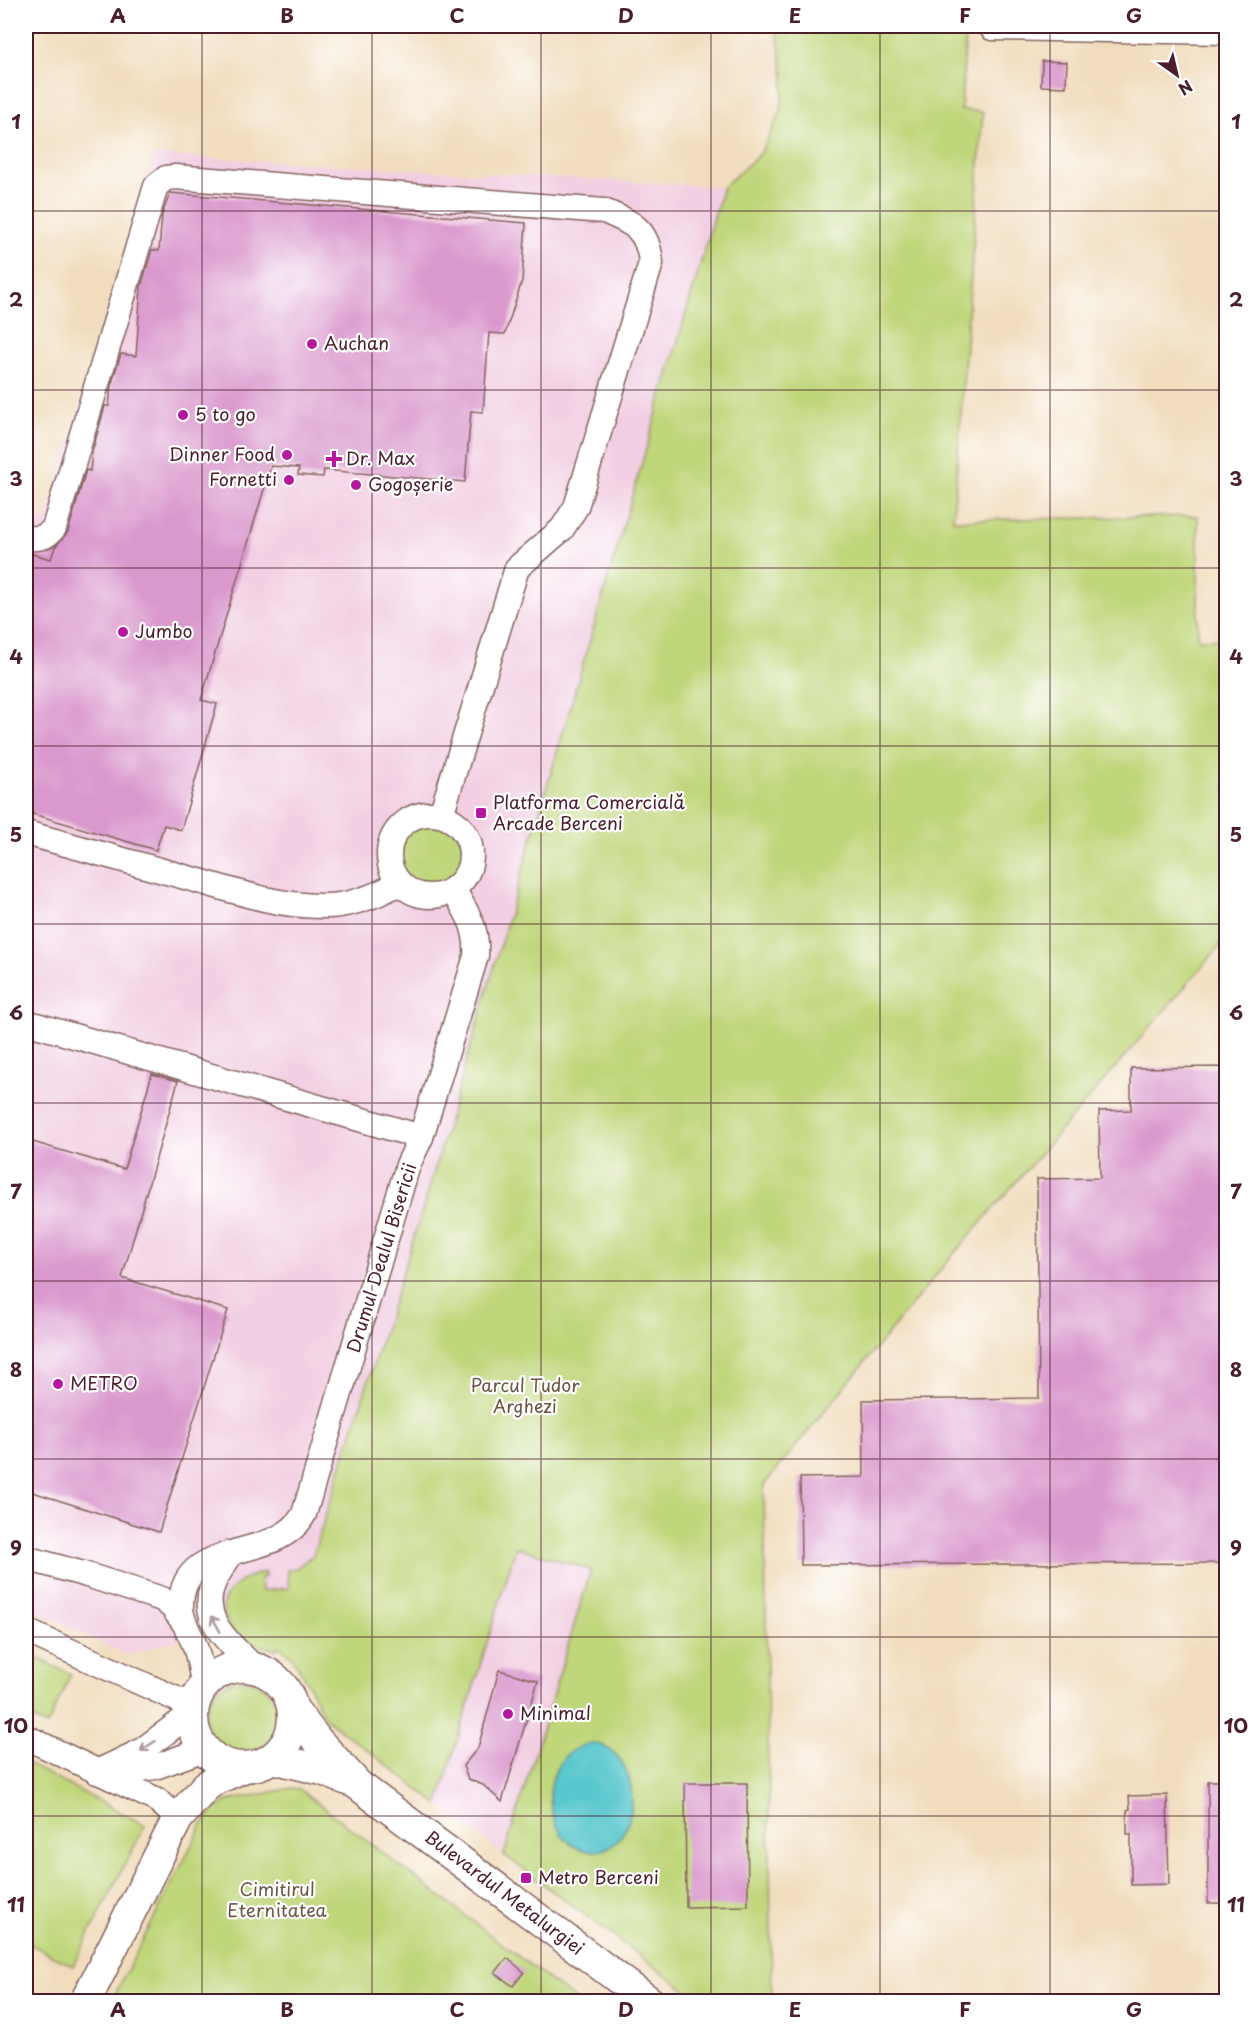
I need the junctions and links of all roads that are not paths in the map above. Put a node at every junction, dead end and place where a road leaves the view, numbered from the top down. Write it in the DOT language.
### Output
graph roads {
  1 [pos="992,28"];
  2 [pos="1227,32"];
  3 [pos="26,537"];
  4 [pos="441,815"];
  5 [pos="26,833"];
  6 [pos="399,884"];
  7 [pos="453,889"];
  8 [pos="26,1022"];
  9 [pos="421,1137"];
  10 [pos="231,1554"];
  11 [pos="26,1558"];
  12 [pos="186,1626"];
  13 [pos="26,1631"];
  14 [pos="255,1668"];
  15 [pos="196,1702"];
  16 [pos="293,1709"];
  17 [pos="26,1737"];
  18 [pos="204,1749"];
  19 [pos="272,1758"];
  20 [pos="242,1768"];
  21 [pos="98,1772"];
  22 [pos="358,1785"];
  23 [pos="168,1809"];
  24 [pos="85,2001"];
  25 [pos="650,2001"];
  1 -- 2 [label="street"];
  3 -- 4 [label="street"];
  4 -- 6 [label="street"];
  4 -- 7 [label="street"];
  5 -- 6 [label="street"];
  6 -- 7 [label="street"];
  7 -- 9 [label="street, Drumul Dealul Bisericii"];
  8 -- 9 [label="street"];
  9 -- 10 [label="street, Drumul Dealul Bisericii"];
  10 -- 12 [label="street, Drumul Dealul Bisericii"];
  14 -- 10 [label="street, one-way"];
  11 -- 12 [label="street"];
  12 -- 15 [label="street, Drumul Dealul Bisericii"];
  13 -- 15 [label="street"];
  14 -- 15 [label="main road"];
  14 -- 16 [label="main road"];
  15 -- 18 [label="main road"];
  15 -- 21 [label="street, one-way"];
  16 -- 19 [label="main road"];
  16 -- 22 [label="main road, Bulevardul Metalurgiei"];
  17 -- 21 [label="street"];
  18 -- 20 [label="main road"];
  18 -- 21 [label="street"];
  18 -- 23 [label="main road"];
  19 -- 20 [label="main road"];
  19 -- 22 [label="main road, Bulevardul Metalurgiei"];
  20 -- 23 [label="main road"];
  21 -- 23 [label="street"];
  22 -- 25 [label="main road, Bulevardul Metalurgiei"];
  23 -- 24 [label="main road"];
}
